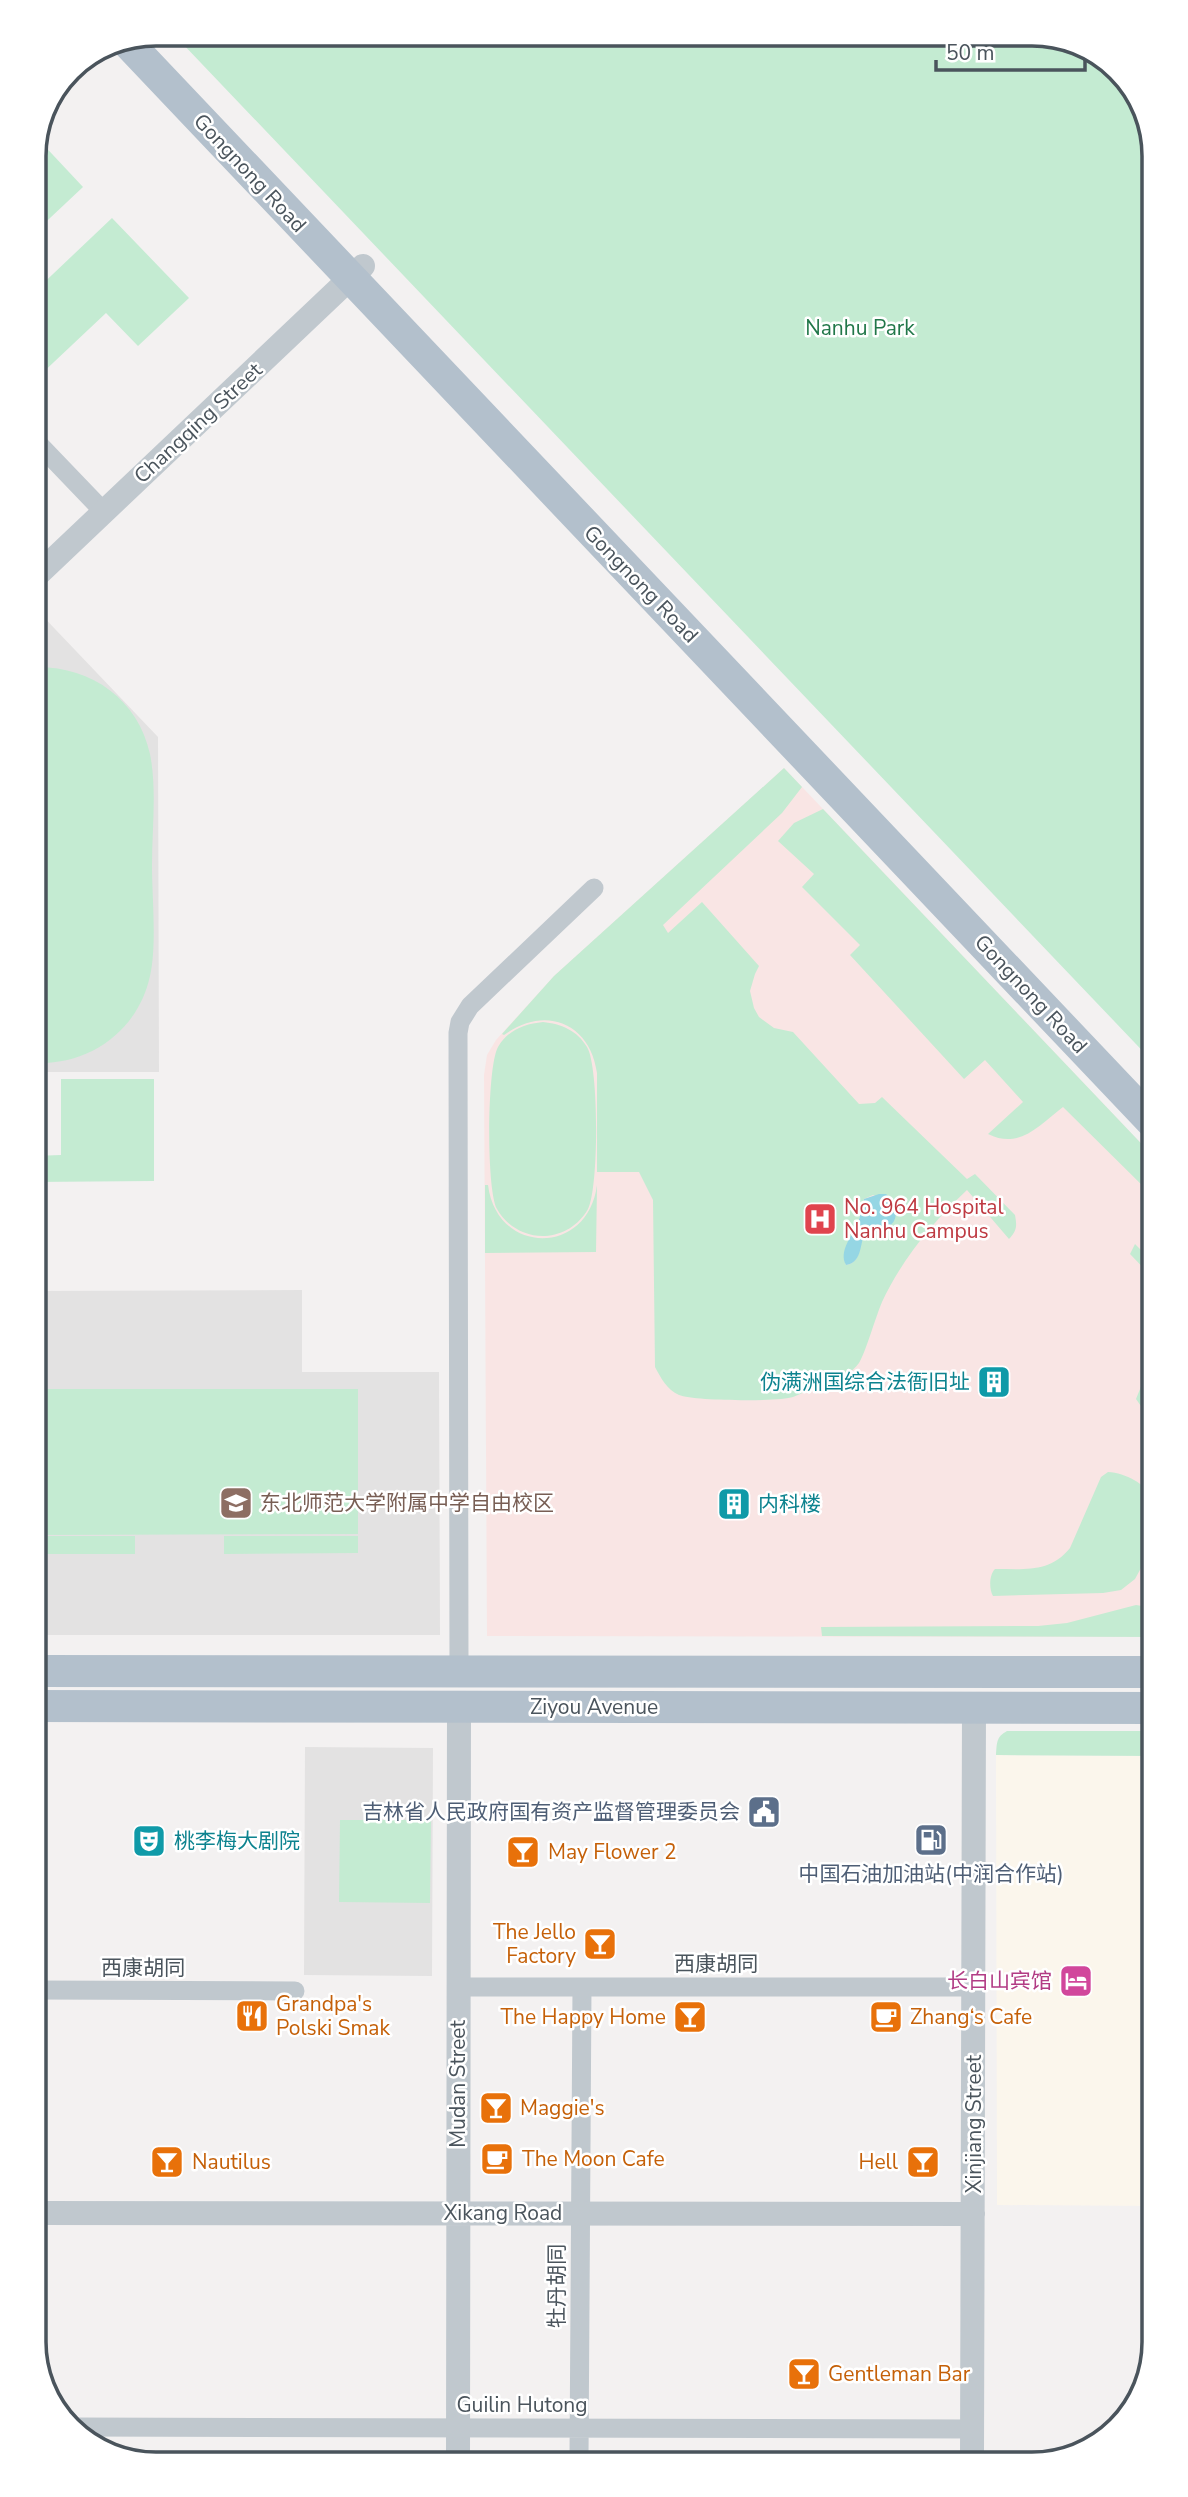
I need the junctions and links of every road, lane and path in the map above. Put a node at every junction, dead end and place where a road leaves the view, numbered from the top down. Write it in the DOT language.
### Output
graph roads {
  1 [pos="155,45"];
  2 [pos="133,48"];
  3 [pos="357,273"];
  4 [pos="46,451"];
  5 [pos="104,512"];
  6 [pos="46,567"];
  7 [pos="594,888"];
  8 [pos="1142,1081"];
  9 [pos="1142,1111"];
  10 [pos="45,1671"];
  11 [pos="458,1671"];
  12 [pos="1142,1672"];
  13 [pos="45,1706"];
  14 [pos="459,1707"];
  15 [pos="974,1707"];
  16 [pos="1142,1708"];
  17 [pos="458,1987"];
  18 [pos="582,1987"];
  19 [pos="974,1987"];
  20 [pos="45,1990"];
  21 [pos="295,1991"];
  22 [pos="45,2213"];
  23 [pos="458,2213"];
  24 [pos="580,2213"];
  25 [pos="973,2214"];
  26 [pos="86,2427"];
  27 [pos="458,2428"];
  28 [pos="579,2428"];
  29 [pos="973,2429"];
  30 [pos="458,2451"];
  31 [pos="579,2451"];
  32 [pos="972,2452"];
  1 -- 3 [label="main road, Gongnong Road"];
  2 -- 3 [label="main road, Gongnong Road"];
  3 -- 5 [label="street, Changqing Street"];
  3 -- 8 [label="main road, Gongnong Road"];
  3 -- 9 [label="main road, Gongnong Road"];
  4 -- 5 [label="street"];
  5 -- 6 [label="street, Changqing Street"];
  7 -- 11 [label="street"];
  10 -- 11 [label="main road, Ziyou Avenue"];
  11 -- 12 [label="main road, Ziyou Avenue"];
  13 -- 14 [label="main road, Ziyou Avenue"];
  14 -- 15 [label="main road, Ziyou Avenue"];
  14 -- 17 [label="street, Mudan Street"];
  15 -- 16 [label="main road, Ziyou Avenue"];
  15 -- 19 [label="street, Xinjiang Street"];
  17 -- 18 [label="street, 西康胡同"];
  17 -- 23 [label="street, Mudan Street"];
  18 -- 19 [label="street, 西康胡同"];
  18 -- 24 [label="street, 牡丹胡同"];
  19 -- 25 [label="street, Xinjiang Street"];
  20 -- 21 [label="street, 西康胡同"];
  22 -- 23 [label="street, Xikang Road"];
  23 -- 24 [label="street, Xikang Road"];
  23 -- 27 [label="street, Mudan Street"];
  24 -- 25 [label="street, Xikang Road"];
  24 -- 28 [label="street, 牡丹胡同"];
  25 -- 29 [label="street, Xinjiang Street"];
  26 -- 27 [label="street, Guilin Hutong"];
  27 -- 28 [label="street, Guilin Hutong"];
  27 -- 30 [label="street, Mudan Street"];
  28 -- 29 [label="street, Guilin Hutong"];
  28 -- 31 [label="street, 牡丹胡同"];
  29 -- 32 [label="street, Xinjiang Street"];
}
